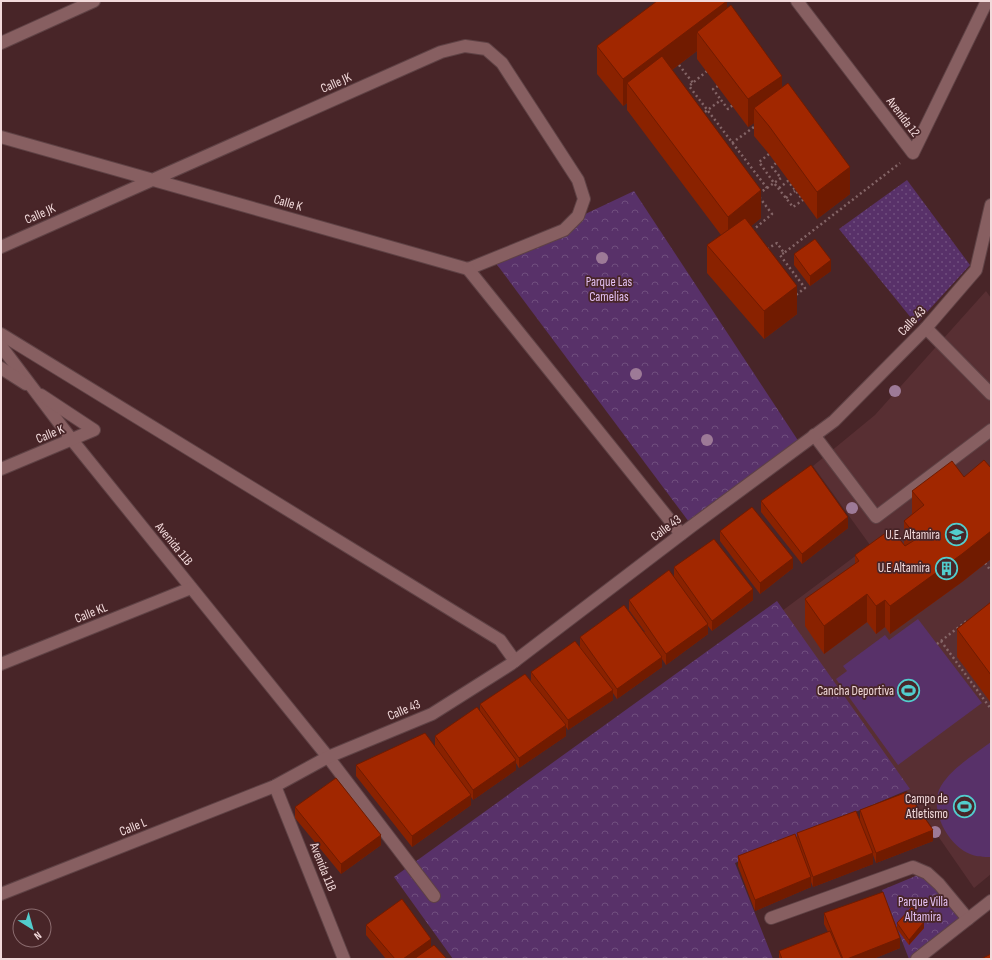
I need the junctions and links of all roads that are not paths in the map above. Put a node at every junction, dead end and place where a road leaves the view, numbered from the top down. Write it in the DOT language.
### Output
graph roads {
  1 [pos="94,1"];
  2 [pos="797,1"];
  3 [pos="987,1"];
  4 [pos="1,42"];
  5 [pos="1,137"];
  6 [pos="991,205"];
  7 [pos="1,247"];
  8 [pos="468,269"];
  9 [pos="926,328"];
  10 [pos="1,334"];
  11 [pos="1,346"];
  12 [pos="1,368"];
  13 [pos="991,394"];
  14 [pos="991,430"];
  15 [pos="814,435"];
  16 [pos="72,440"];
  17 [pos="1,469"];
  18 [pos="682,534"];
  19 [pos="191,588"];
  20 [pos="516,661"];
  21 [pos="1,664"];
  22 [pos="328,757"];
  23 [pos="275,786"];
  24 [pos="1,894"];
  25 [pos="434,896"];
  26 [pos="991,901"];
  27 [pos="771,918"];
  28 [pos="968,919"];
  29 [pos="344,959"];
  30 [pos="917,959"];
  1 -- 4 [label="street"];
  2 -- 3 [label="street, Avenida 12"];
  5 -- 8 [label="street, Calle K"];
  6 -- 9 [label="street, Calle 43"];
  7 -- 8 [label="street, Calle JK"];
  8 -- 18 [label="street"];
  9 -- 13 [label="street"];
  9 -- 15 [label="street, Calle 43"];
  10 -- 20 [label="street"];
  11 -- 16 [label="street, Avenida 11B"];
  12 -- 16 [label="street, Calle K"];
  14 -- 15 [label="street"];
  15 -- 18 [label="street, Calle 43"];
  16 -- 17 [label="street, Calle K"];
  16 -- 19 [label="street, Avenida 11B"];
  18 -- 20 [label="street, Calle 43"];
  19 -- 21 [label="street, Calle KL"];
  19 -- 22 [label="street, Avenida 11B"];
  20 -- 22 [label="street, Calle 43"];
  22 -- 23 [label="street, Calle 43"];
  22 -- 25 [label="street, Avenida 11B"];
  23 -- 24 [label="street, Calle L"];
  23 -- 29 [label="street, Avenida 11B"];
  26 -- 28 [label="street"];
  27 -- 28 [label="street"];
  28 -- 30 [label="street"];
}
